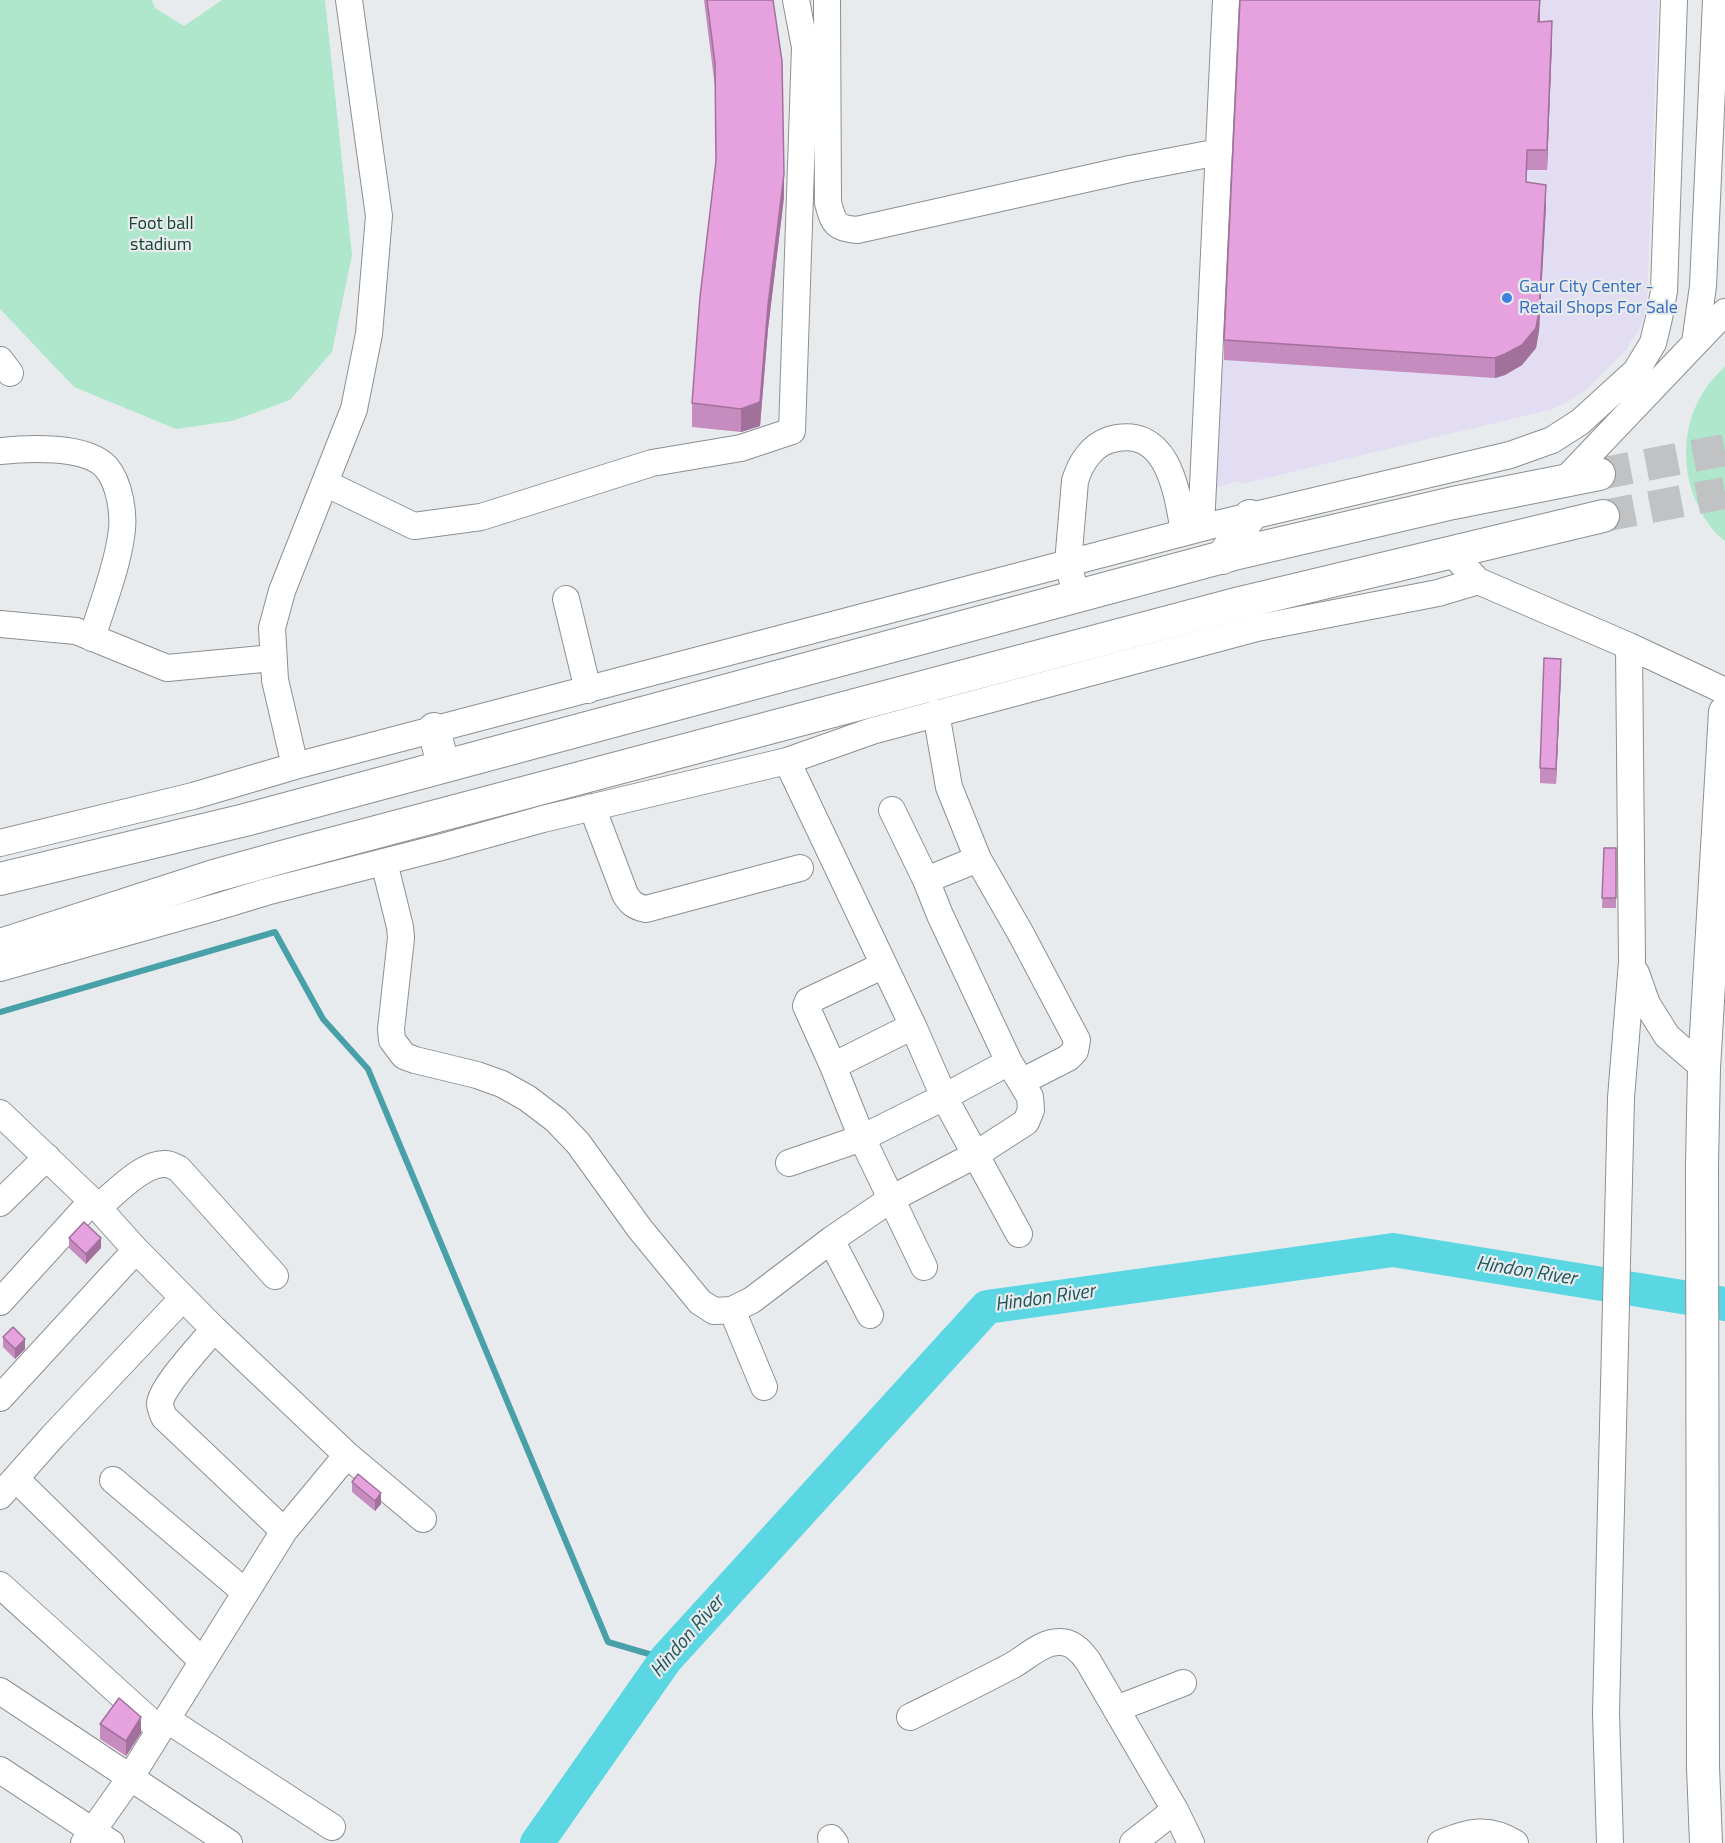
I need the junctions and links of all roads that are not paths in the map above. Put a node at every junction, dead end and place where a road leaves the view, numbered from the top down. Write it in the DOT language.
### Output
graph roads {
  1 [pos="349,0"];
  2 [pos="796,0"];
  3 [pos="827,0"];
  4 [pos="1226,0"];
  5 [pos="1674,0"];
  6 [pos="1716,0"];
  7 [pos="1219,152"];
  8 [pos="1725,312"];
  9 [pos="1695,343"];
  10 [pos="1636,371"];
  11 [pos="1666,374"];
  12 [pos="0,451"];
  13 [pos="1599,474"];
  14 [pos="1563,482"];
  15 [pos="325,483"];
  16 [pos="1250,516"];
  17 [pos="1604,516"];
  18 [pos="1193,530"];
  19 [pos="1450,551"];
  20 [pos="1222,558"];
  21 [pos="1068,563"];
  22 [pos="1478,582"];
  23 [pos="1076,596"];
  24 [pos="566,599"];
  25 [pos="0,624"];
  26 [pos="92,638"];
  27 [pos="1629,646"];
  28 [pos="273,658"];
  29 [pos="588,690"];
  30 [pos="1725,691"];
  31 [pos="1725,712"];
  32 [pos="936,714"];
  33 [pos="434,729"];
  34 [pos="787,761"];
  35 [pos="442,765"];
  36 [pos="295,766"];
  37 [pos="592,807"];
  38 [pos="892,810"];
  39 [pos="0,843"];
  40 [pos="978,859"];
  41 [pos="384,862"];
  42 [pos="800,868"];
  43 [pos="0,879"];
  44 [pos="260,879"];
  45 [pos="926,880"];
  46 [pos="0,945"];
  47 [pos="1632,962"];
  48 [pos="884,965"];
  49 [pos="0,968"];
  50 [pos="913,1026"];
  51 [pos="833,1066"];
  52 [pos="1704,1068"];
  53 [pos="1015,1072"];
  54 [pos="944,1097"];
  55 [pos="0,1113"];
  56 [pos="862,1138"];
  57 [pos="975,1155"];
  58 [pos="47,1157"];
  59 [pos="789,1163"];
  60 [pos="891,1199"];
  61 [pos="0,1203"];
  62 [pos="95,1204"];
  63 [pos="1019,1234"];
  64 [pos="831,1240"];
  65 [pos="136,1250"];
  66 [pos="924,1267"];
  67 [pos="275,1276"];
  68 [pos="183,1298"];
  69 [pos="0,1302"];
  70 [pos="732,1310"];
  71 [pos="870,1315"];
  72 [pos="214,1329"];
  73 [pos="764,1387"];
  74 [pos="0,1398"];
  75 [pos="347,1455"];
  76 [pos="113,1480"];
  77 [pos="8,1488"];
  78 [pos="423,1519"];
  79 [pos="285,1531"];
  80 [pos="0,1585"];
  81 [pos="245,1592"];
  82 [pos="202,1661"];
  83 [pos="1183,1683"];
  84 [pos="0,1691"];
  85 [pos="1116,1709"];
  86 [pos="910,1717"];
  87 [pos="163,1724"];
  88 [pos="0,1770"];
  89 [pos="130,1778"];
  90 [pos="1705,1809"];
  91 [pos="1175,1810"];
  92 [pos="332,1827"];
  93 [pos="96,1839"];
  94 [pos="229,1843"];
  95 [pos="1133,1843"];
  96 [pos="1191,1843"];
  97 [pos="1441,1843"];
  98 [pos="1515,1843"];
  99 [pos="1610,1843"];
  100 [pos="1692,1843"];
  101 [pos="1706,1843"];
  1 -- 15 [label="street"];
  2 -- 15 [label="street"];
  3 -- 7 [label="street"];
  4 -- 7 [label="street"];
  5 -- 10 [label="street"];
  6 -- 9 [label="street"];
  7 -- 18 [label="street"];
  8 -- 9 [label="street"];
  9 -- 11 [label="street"];
  10 -- 11 [label="street"];
  10 -- 16 [label="street"];
  11 -- 14 [label="street"];
  12 -- 26 [label="street"];
  13 -- 14 [label="main road"];
  14 -- 20 [label="main road"];
  15 -- 28 [label="street"];
  16 -- 18 [label="street"];
  16 -- 20 [label="main road"];
  17 -- 19 [label="main road"];
  18 -- 21 [label="street"];
  18 -- 21 [label="street"];
  19 -- 22 [label="street"];
  19 -- 44 [label="main road"];
  20 -- 23 [label="main road"];
  21 -- 23 [label="street"];
  21 -- 29 [label="street"];
  22 -- 27 [label="street"];
  22 -- 32 [label="street"];
  23 -- 35 [label="main road"];
  24 -- 29 [label="street"];
  25 -- 26 [label="street"];
  26 -- 28 [label="street"];
  27 -- 30 [label="street"];
  27 -- 47 [label="street"];
  28 -- 36 [label="street"];
  29 -- 33 [label="street"];
  31 -- 52 [label="main road"];
  32 -- 34 [label="street"];
  32 -- 40 [label="street"];
  33 -- 35 [label="main road"];
  33 -- 36 [label="street"];
  34 -- 37 [label="street"];
  34 -- 48 [label="street"];
  35 -- 43 [label="main road"];
  36 -- 39 [label="street"];
  37 -- 41 [label="street"];
  37 -- 42 [label="street"];
  38 -- 45 [label="street"];
  40 -- 45 [label="street"];
  40 -- 53 [label="street"];
  41 -- 44 [label="street"];
  41 -- 70 [label="street"];
  44 -- 46 [label="main road"];
  44 -- 49 [label="street"];
  45 -- 53 [label="street"];
  47 -- 52 [label="street"];
  47 -- 99 [label="street"];
  48 -- 50 [label="street"];
  48 -- 51 [label="street"];
  50 -- 51 [label="street"];
  50 -- 54 [label="street"];
  51 -- 56 [label="street"];
  52 -- 90 [label="main road"];
  53 -- 54 [label="street"];
  53 -- 57 [label="street"];
  54 -- 56 [label="street"];
  54 -- 57 [label="street"];
  55 -- 58 [label="street"];
  56 -- 59 [label="street"];
  56 -- 60 [label="street"];
  57 -- 60 [label="street"];
  57 -- 63 [label="street"];
  58 -- 61 [label="street"];
  58 -- 62 [label="street"];
  60 -- 64 [label="street"];
  60 -- 66 [label="street"];
  62 -- 65 [label="street"];
  62 -- 67 [label="street"];
  62 -- 69 [label="street"];
  64 -- 70 [label="street"];
  64 -- 71 [label="street"];
  65 -- 68 [label="street"];
  65 -- 74 [label="street"];
  68 -- 72 [label="street"];
  68 -- 77 [label="street"];
  70 -- 73 [label="street"];
  72 -- 75 [label="street"];
  72 -- 79 [label="street"];
  75 -- 78 [label="street"];
  75 -- 79 [label="street"];
  76 -- 81 [label="street"];
  77 -- 82 [label="street"];
  79 -- 81 [label="street"];
  80 -- 87 [label="street"];
  81 -- 82 [label="street"];
  82 -- 87 [label="street"];
  83 -- 85 [label="street"];
  84 -- 89 [label="street"];
  85 -- 86 [label="street"];
  85 -- 91 [label="street"];
  87 -- 89 [label="street"];
  87 -- 92 [label="street"];
  88 -- 93 [label="street"];
  89 -- 93 [label="street"];
  89 -- 94 [label="street"];
  90 -- 100 [label="street"];
  90 -- 101 [label="main road"];
  91 -- 95 [label="street"];
  91 -- 96 [label="street"];
  97 -- 98 [label="street"];
}
